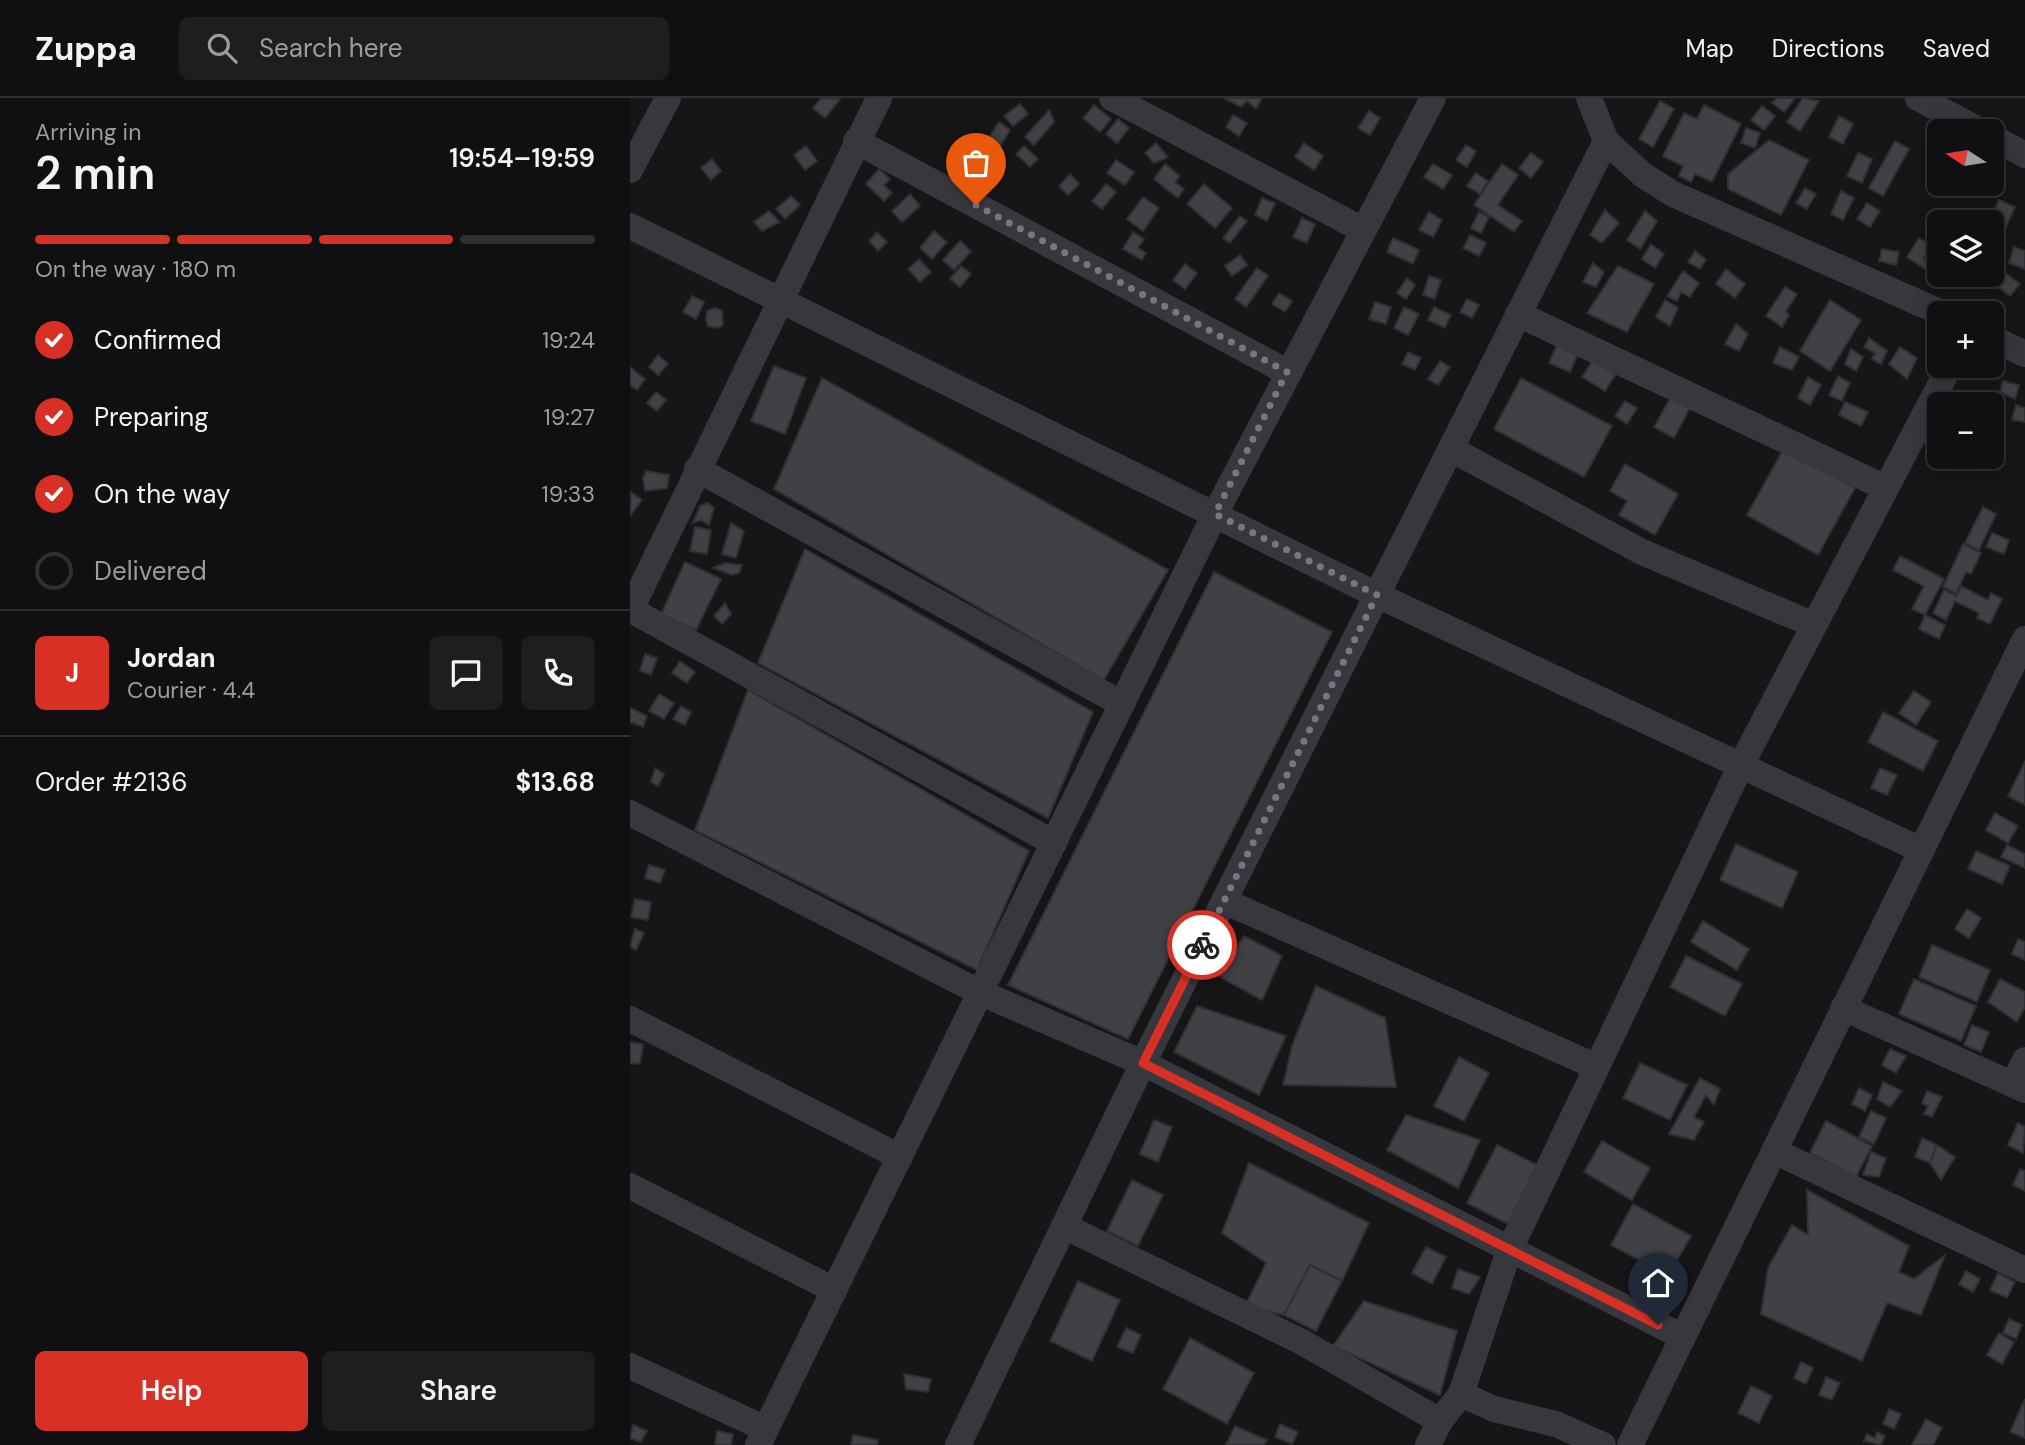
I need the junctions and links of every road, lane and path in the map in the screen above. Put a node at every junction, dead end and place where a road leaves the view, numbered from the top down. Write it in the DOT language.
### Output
graph roads {
  1 [pos="668,98"];
  2 [pos="879,98"];
  3 [pos="1112,98"];
  4 [pos="1433,98"];
  5 [pos="1589,98"];
  6 [pos="1919,98"];
  7 [pos="1958,119"];
  8 [pos="856,141"];
  9 [pos="1606,141"];
  10 [pos="2004,144"];
  11 [pos="2025,155"];
  12 [pos="630,170"];
  13 [pos="630,226"];
  14 [pos="1363,230"];
  15 [pos="780,301"];
  16 [pos="1927,307"];
  17 [pos="1518,314"];
  18 [pos="2004,344"];
  19 [pos="2025,354"];
  20 [pos="1287,372"];
  21 [pos="1944,378"];
  22 [pos="1451,449"];
  23 [pos="697,469"];
  24 [pos="1886,488"];
  25 [pos="1215,514"];
  26 [pos="1377,595"];
  27 [pos="630,611"];
  28 [pos="1814,625"];
  29 [pos="2025,639"];
  30 [pos="1122,704"];
  31 [pos="1741,765"];
  32 [pos="630,813"];
  33 [pos="1054,843"];
  34 [pos="1921,850"];
  35 [pos="1224,901"];
  36 [pos="981,993"];
  37 [pos="1843,1008"];
  38 [pos="630,1019"];
  39 [pos="2025,1060"];
  40 [pos="1143,1063"];
  41 [pos="1597,1067"];
  42 [pos="2019,1087"];
  43 [pos="1774,1151"];
  44 [pos="900,1157"];
  45 [pos="630,1186"];
  46 [pos="1064,1226"];
  47 [pos="1509,1251"];
  48 [pos="2025,1270"];
  49 [pos="834,1290"];
  50 [pos="1684,1337"];
  51 [pos="630,1366"];
  52 [pos="1461,1394"];
  53 [pos="1440,1421"];
  54 [pos="762,1437"];
  55 [pos="958,1445"];
  56 [pos="1428,1445"];
  57 [pos="1603,1445"];
  58 [pos="1630,1445"];
  1 -- 12 [label="street"];
  2 -- 8 [label="street"];
  3 -- 14 [label="street"];
  4 -- 14 [label="street"];
  5 -- 9 [label="street"];
  6 -- 7 [label="street"];
  8 -- 15 [label="street"];
  8 -- 20 [label="street"];
  9 -- 16 [label="street"];
  9 -- 17 [label="street"];
  10 -- 11 [label="street"];
  13 -- 15 [label="street"];
  14 -- 20 [label="street"];
  15 -- 23 [label="street"];
  15 -- 25 [label="street"];
  17 -- 22 [label="street"];
  17 -- 24 [label="street"];
  18 -- 19 [label="street"];
  20 -- 25 [label="street"];
  21 -- 24 [label="street"];
  22 -- 26 [label="street"];
  22 -- 28 [label="street"];
  23 -- 27 [label="street"];
  23 -- 30 [label="street"];
  24 -- 28 [label="street"];
  25 -- 26 [label="street"];
  25 -- 30 [label="street"];
  26 -- 31 [label="street"];
  26 -- 35 [label="street"];
  27 -- 33 [label="street"];
  28 -- 31 [label="street"];
  29 -- 34 [label="street"];
  30 -- 33 [label="street"];
  31 -- 34 [label="street"];
  31 -- 41 [label="street"];
  32 -- 36 [label="street"];
  33 -- 36 [label="street"];
  34 -- 37 [label="street"];
  35 -- 40 [label="street"];
  35 -- 41 [label="street"];
  36 -- 40 [label="street"];
  36 -- 44 [label="street"];
  37 -- 42 [label="street"];
  37 -- 43 [label="street"];
  38 -- 44 [label="street"];
  39 -- 42 [label="street"];
  40 -- 46 [label="street"];
  40 -- 47 [label="street"];
  41 -- 47 [label="street"];
  43 -- 48 [label="street"];
  43 -- 50 [label="street"];
  44 -- 49 [label="street"];
  45 -- 49 [label="street"];
  46 -- 53 [label="street"];
  46 -- 55 [label="street"];
  47 -- 50 [label="street"];
  47 -- 52 [label="street"];
  49 -- 54 [label="street"];
  50 -- 58 [label="street"];
  51 -- 54 [label="street"];
  52 -- 53 [label="street"];
  52 -- 57 [label="street"];
  53 -- 56 [label="street"];
}
